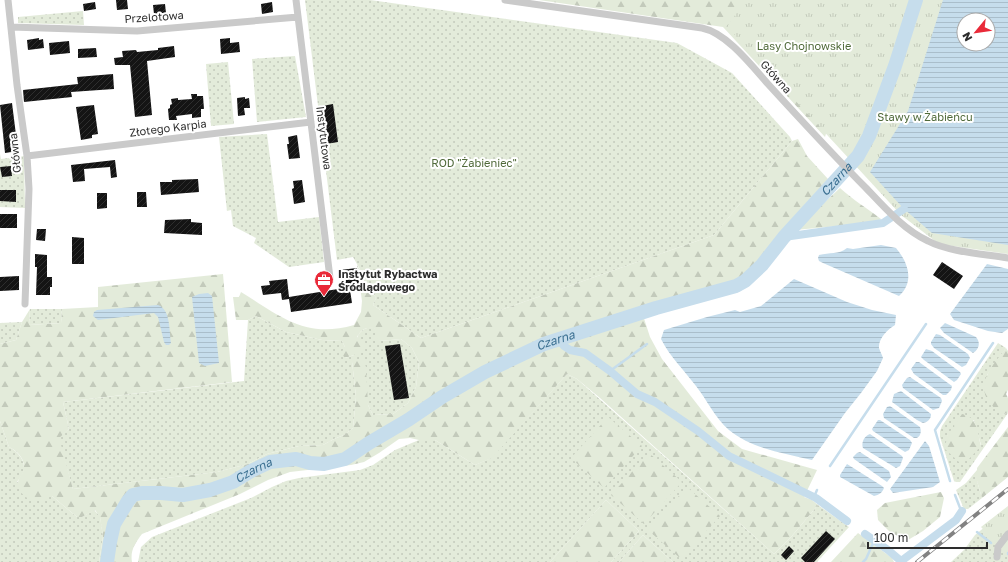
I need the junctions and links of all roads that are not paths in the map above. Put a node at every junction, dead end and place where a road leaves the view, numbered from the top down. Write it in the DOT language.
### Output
graph roads {
  1 [pos="8,0"];
  2 [pos="296,0"];
  3 [pos="505,0"];
  4 [pos="298,17"];
  5 [pos="11,27"];
  6 [pos="311,122"];
  7 [pos="27,156"];
  8 [pos="1008,258"];
  9 [pos="330,278"];
  10 [pos="25,304"];
  11 [pos="1008,534"];
  12 [pos="997,557"];
  1 -- 5 [label="street, Główna"];
  2 -- 4 [label="street, Instytutowa"];
  3 -- 8 [label="street, Główna"];
  4 -- 5 [label="street, Przelotowa"];
  4 -- 6 [label="street, Instytutowa"];
  5 -- 7 [label="street, Główna"];
  6 -- 7 [label="street, Złotego Karpia"];
  6 -- 9 [label="street, Instytutowa"];
  7 -- 10 [label="street, Główna"];
  11 -- 12 [label="street"];
}
